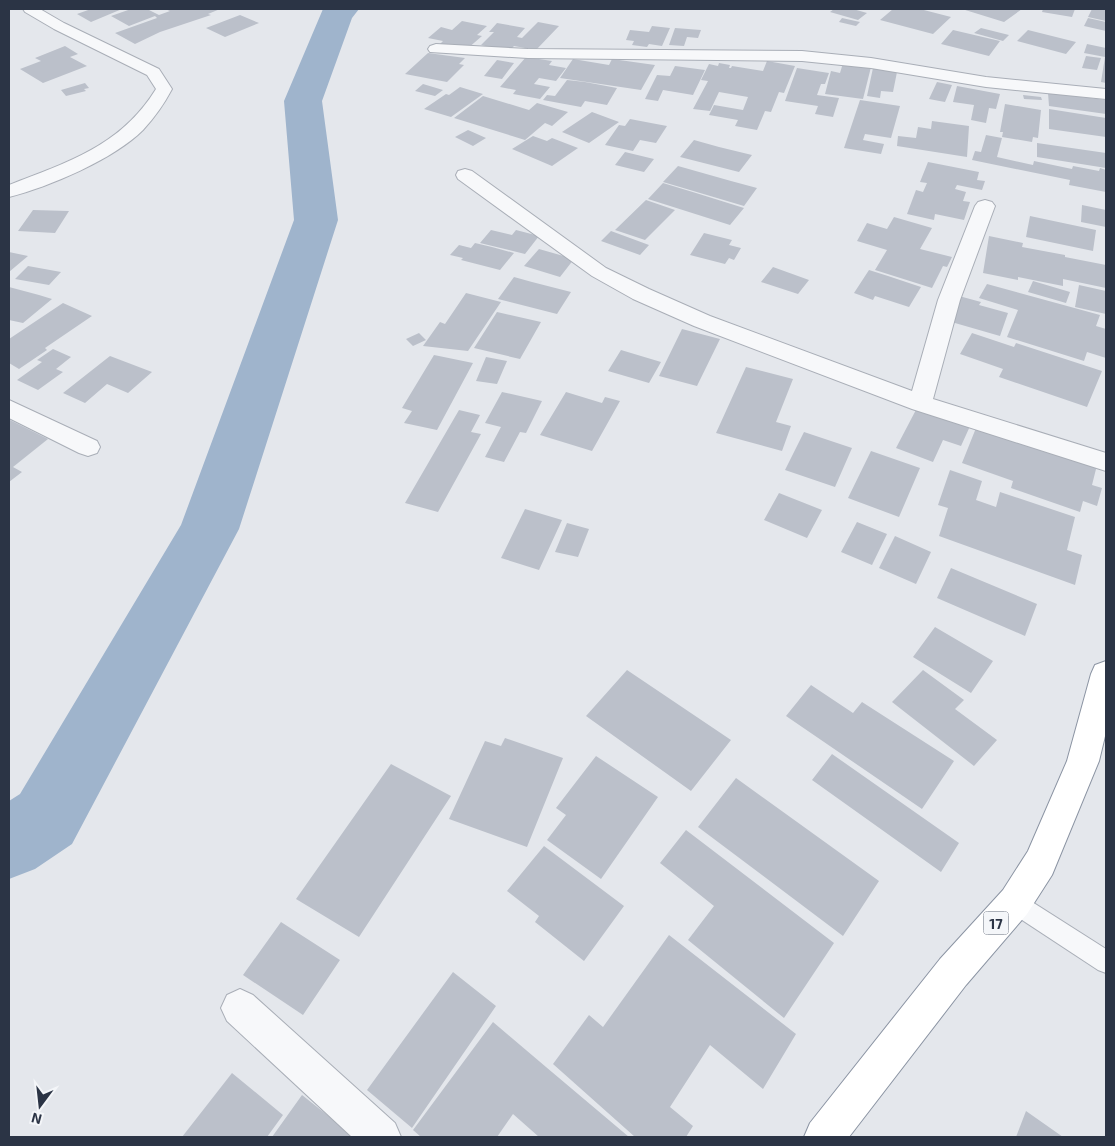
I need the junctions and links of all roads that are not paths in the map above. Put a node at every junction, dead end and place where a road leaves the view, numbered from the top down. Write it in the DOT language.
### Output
graph roads {
  1 [pos="30,9"];
  2 [pos="436,49"];
  3 [pos="1106,94"];
  4 [pos="465,175"];
  5 [pos="9,191"];
  6 [pos="985,206"];
  7 [pos="920,403"];
  8 [pos="9,408"];
  9 [pos="88,447"];
  10 [pos="1106,462"];
  11 [pos="1106,674"];
  12 [pos="1015,902"];
  13 [pos="1106,962"];
  14 [pos="240,1008"];
  15 [pos="381,1137"];
  16 [pos="824,1137"];
  1 -- 5 [label="street"];
  2 -- 3 [label="street"];
  4 -- 7 [label="street"];
  6 -- 7 [label="street"];
  7 -- 10 [label="street"];
  8 -- 9 [label="street"];
  11 -- 12 [label="highway, 17"];
  12 -- 13 [label="lane"];
  12 -- 16 [label="highway, 17"];
  14 -- 15 [label="street"];
}
